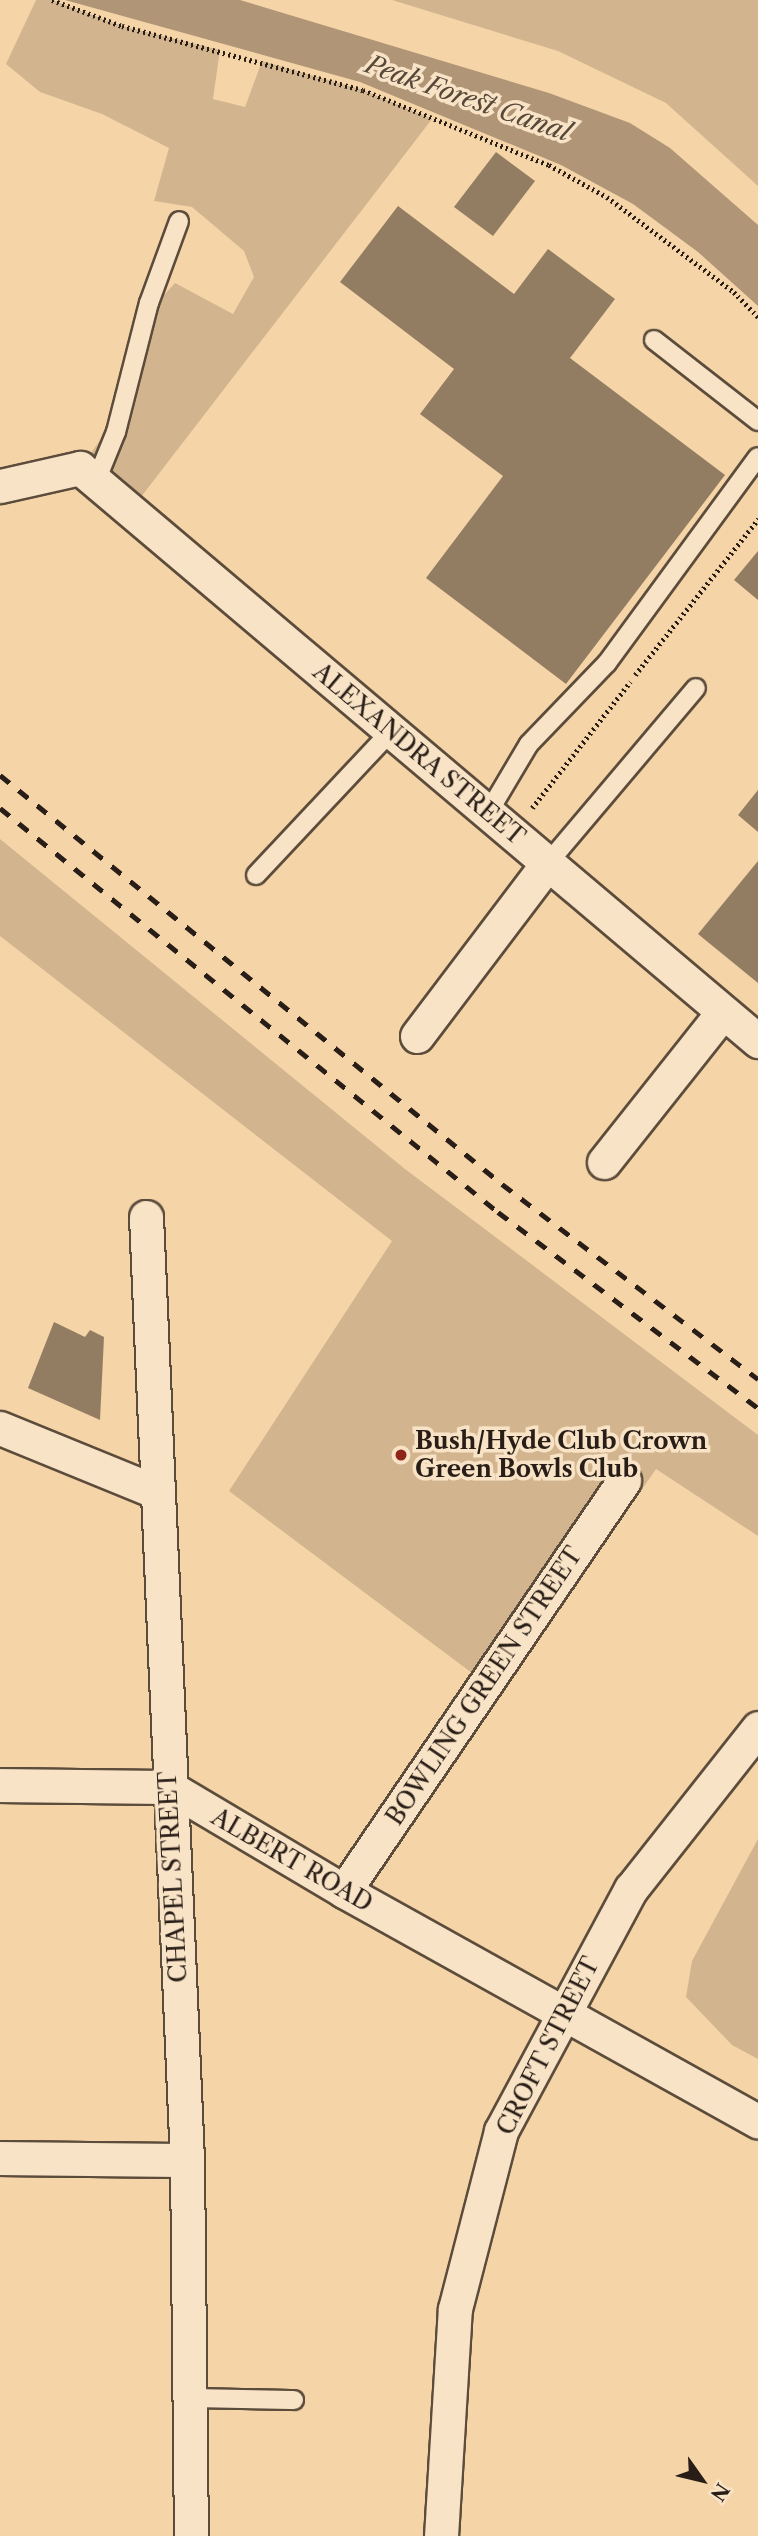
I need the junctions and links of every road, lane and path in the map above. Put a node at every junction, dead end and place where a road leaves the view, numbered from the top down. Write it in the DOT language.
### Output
graph roads {
  1 [pos="52,0"];
  2 [pos="178,221"];
  3 [pos="758,317"];
  4 [pos="654,340"];
  5 [pos="758,421"];
  6 [pos="758,457"];
  7 [pos="88,474"];
  8 [pos="0,486"];
  9 [pos="696,688"];
  10 [pos="391,731"];
  11 [pos="488,813"];
  12 [pos="548,863"];
  13 [pos="256,876"];
  14 [pos="723,1012"];
  15 [pos="417,1035"];
  16 [pos="758,1041"];
  17 [pos="604,1162"];
  18 [pos="146,1217"];
  19 [pos="0,1428"];
  20 [pos="624,1480"];
  21 [pos="157,1493"];
  22 [pos="758,1728"];
  23 [pos="0,1785"];
  24 [pos="169,1787"];
  25 [pos="344,1891"];
  26 [pos="563,2015"];
  27 [pos="758,2122"];
  28 [pos="0,2158"];
  29 [pos="187,2160"];
  30 [pos="190,2398"];
  31 [pos="294,2400"];
  32 [pos="191,2536"];
  33 [pos="441,2536"];
  1 -- 3 [label="path"];
  2 -- 7 [label="lane"];
  4 -- 5 [label="lane"];
  6 -- 11 [label="lane"];
  7 -- 8 [label="street"];
  7 -- 10 [label="street, ALEXANDRA STREET"];
  9 -- 12 [label="lane"];
  10 -- 11 [label="street, ALEXANDRA STREET"];
  10 -- 13 [label="lane"];
  11 -- 12 [label="street, ALEXANDRA STREET"];
  12 -- 14 [label="street, ALEXANDRA STREET"];
  12 -- 15 [label="street"];
  14 -- 16 [label="street, ALEXANDRA STREET"];
  14 -- 17 [label="street"];
  18 -- 21 [label="street, CHAPEL STREET"];
  19 -- 21 [label="street"];
  20 -- 25 [label="street, BOWLING GREEN STREET"];
  21 -- 24 [label="street, CHAPEL STREET"];
  22 -- 26 [label="street, CROFT STREET"];
  23 -- 24 [label="street"];
  24 -- 25 [label="street, ALBERT ROAD"];
  24 -- 29 [label="street, CHAPEL STREET"];
  25 -- 26 [label="street, ALBERT ROAD"];
  26 -- 27 [label="street, ALBERT ROAD"];
  26 -- 33 [label="street, CROFT STREET"];
  28 -- 29 [label="street"];
  29 -- 30 [label="street, CHAPEL STREET"];
  30 -- 31 [label="lane"];
  30 -- 32 [label="street, CHAPEL STREET"];
}
